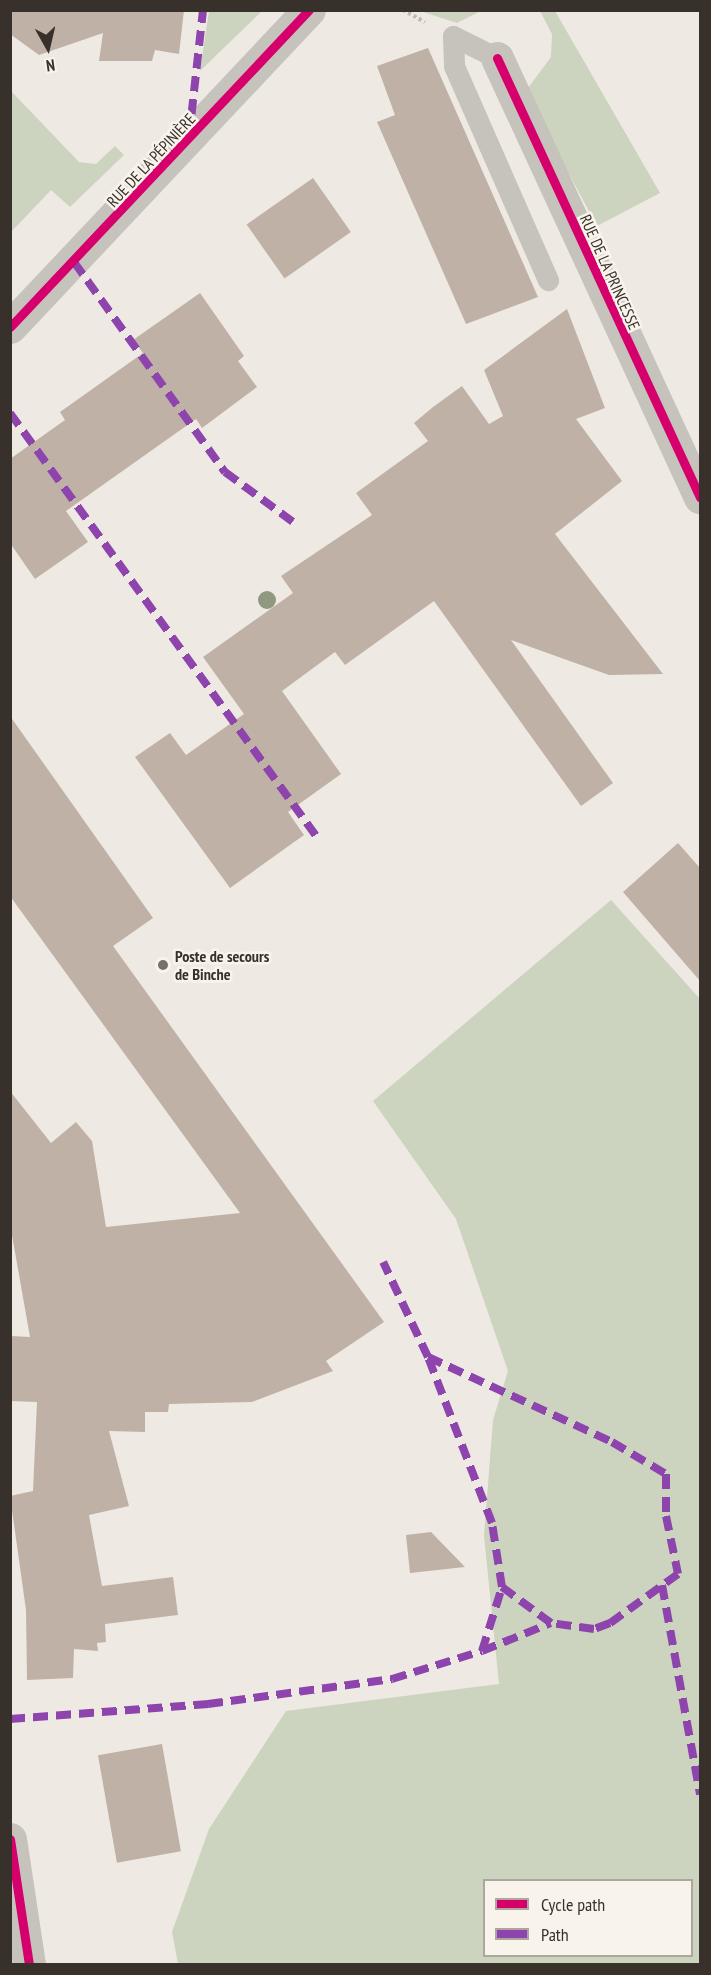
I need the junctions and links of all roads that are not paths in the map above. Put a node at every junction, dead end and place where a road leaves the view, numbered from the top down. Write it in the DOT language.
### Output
graph roads {
  1 [pos="309,10"];
  2 [pos="497,58"];
  3 [pos="548,280"];
  4 [pos="10,327"];
  5 [pos="700,497"];
  6 [pos="10,1839"];
  7 [pos="29,1965"];
  1 -- 4 [label="street, RUE DE LA PÉPINIÈRE"];
  2 -- 3 [label="lane"];
  2 -- 5 [label="street, RUE DE LA PRINCESSE"];
  6 -- 7 [label="street"];
}
